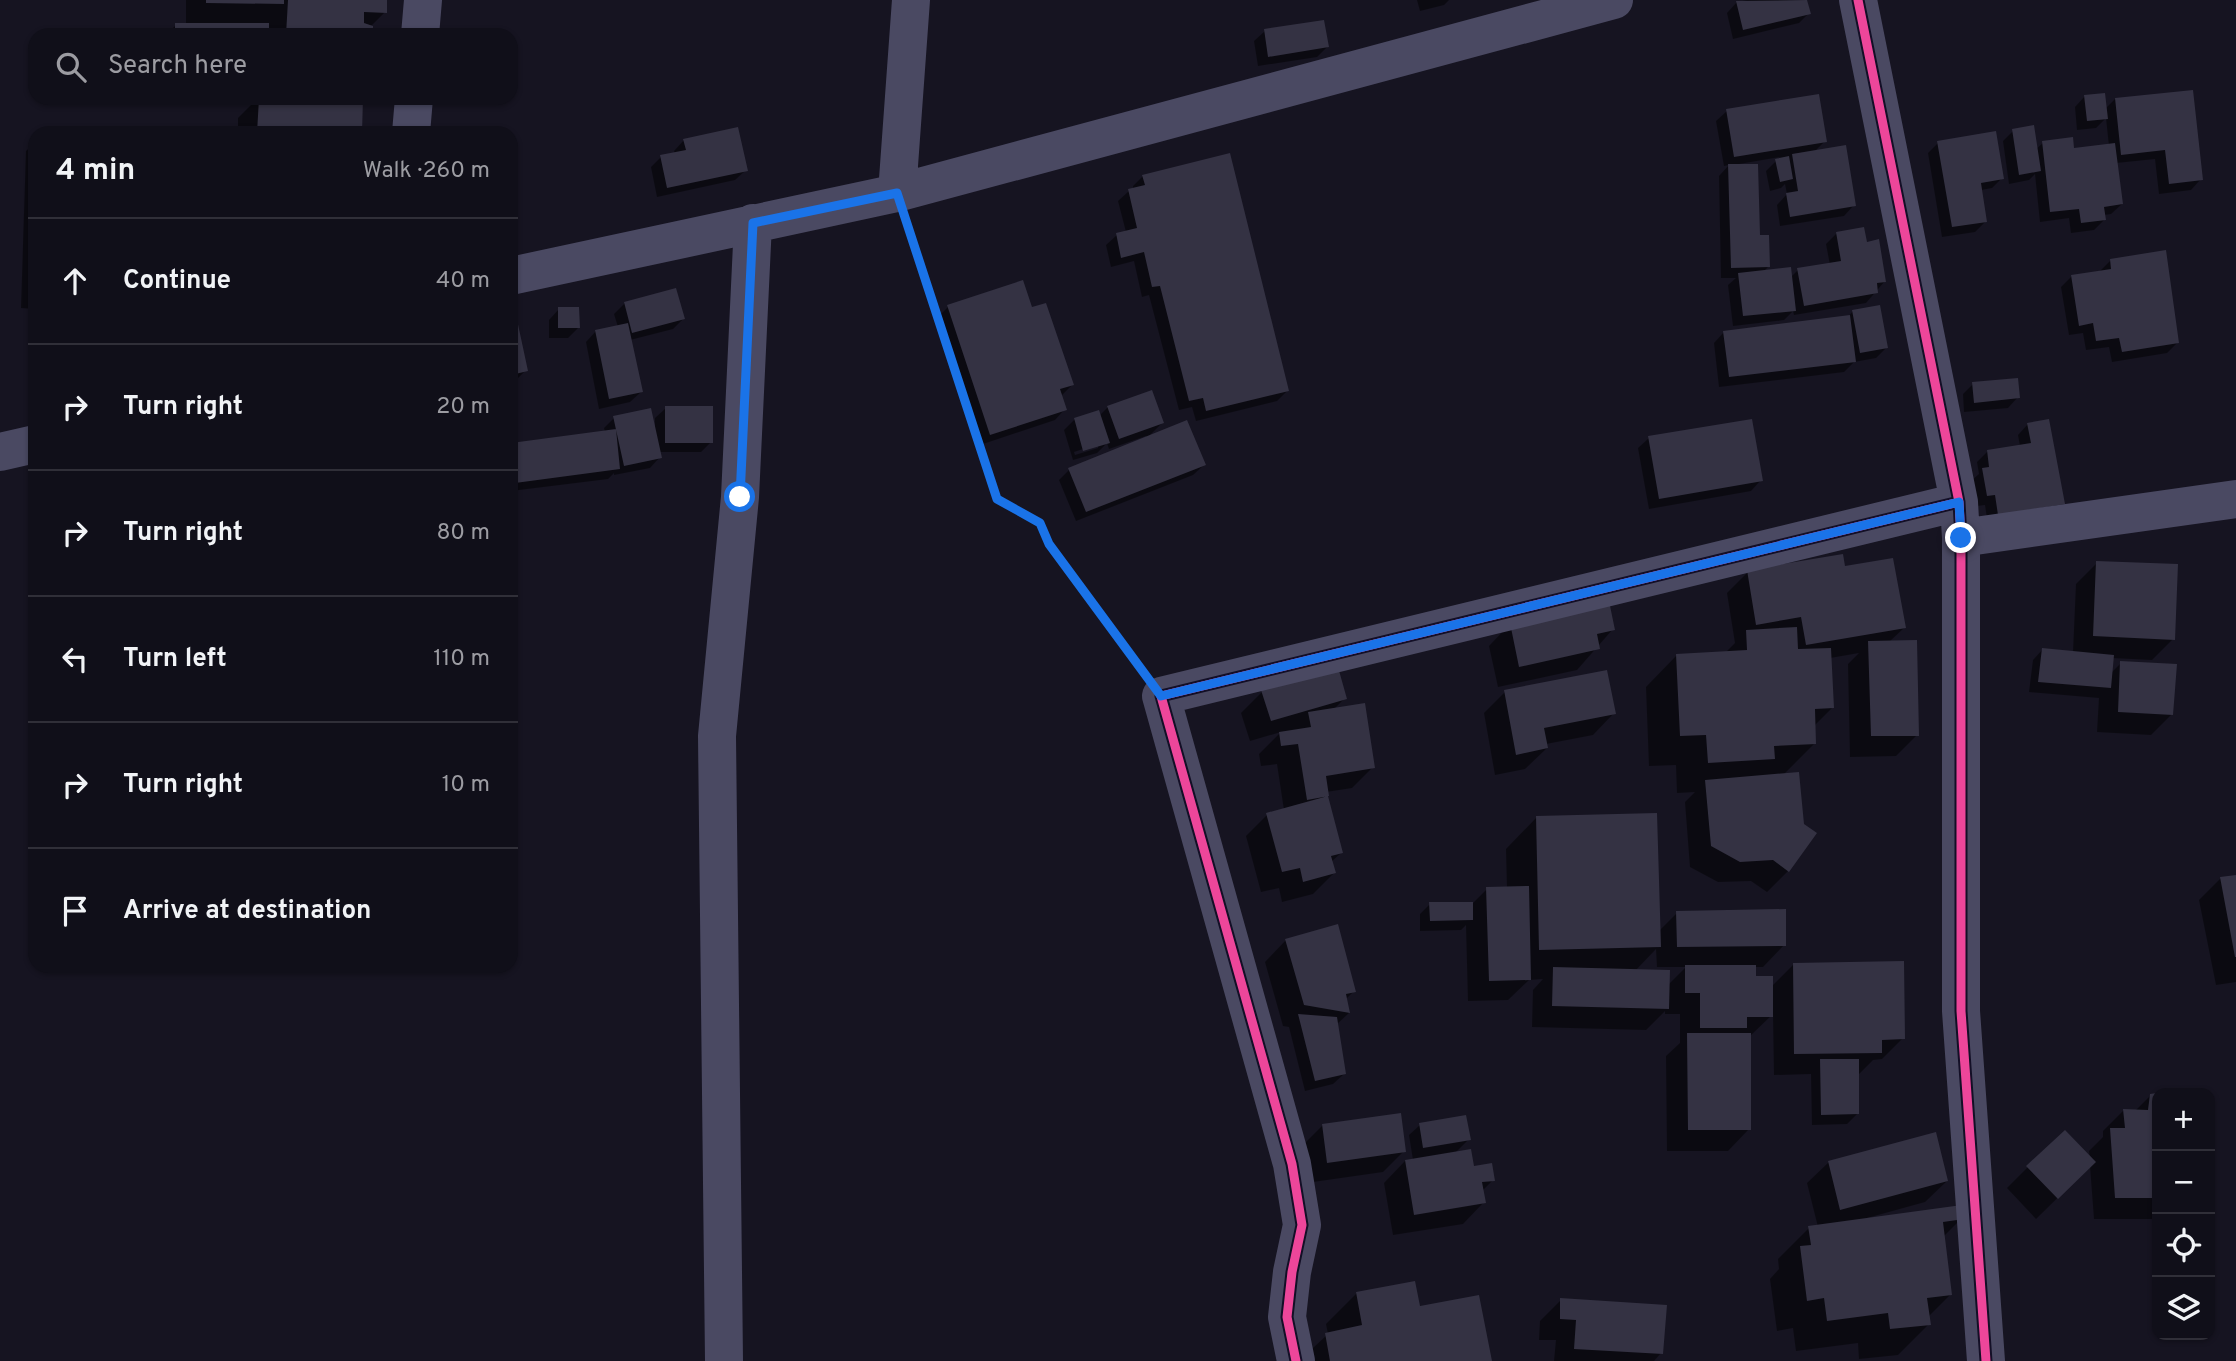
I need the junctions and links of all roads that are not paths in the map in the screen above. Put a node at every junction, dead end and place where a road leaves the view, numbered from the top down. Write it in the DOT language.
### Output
graph roads {
  1 [pos="423,0"];
  2 [pos="912,0"];
  3 [pos="1614,0"];
  4 [pos="1858,0"];
  5 [pos="421,28"];
  6 [pos="413,105"];
  7 [pos="412,126"];
  8 [pos="897,193"];
  9 [pos="753,223"];
  10 [pos="518,274"];
  11 [pos="28,446"];
  12 [pos="0,452"];
  13 [pos="2236,499"];
  14 [pos="1960,520"];
  15 [pos="724,1361"];
  16 [pos="1296,1361"];
  17 [pos="1986,1361"];
  1 -- 5 [label="street"];
  2 -- 8 [label="street"];
  3 -- 8 [label="street"];
  4 -- 14 [label="street"];
  6 -- 7 [label="street"];
  8 -- 9 [label="street"];
  9 -- 10 [label="street"];
  9 -- 15 [label="street"];
  11 -- 12 [label="street"];
  13 -- 14 [label="street"];
  14 -- 16 [label="street"];
  14 -- 17 [label="street"];
}
